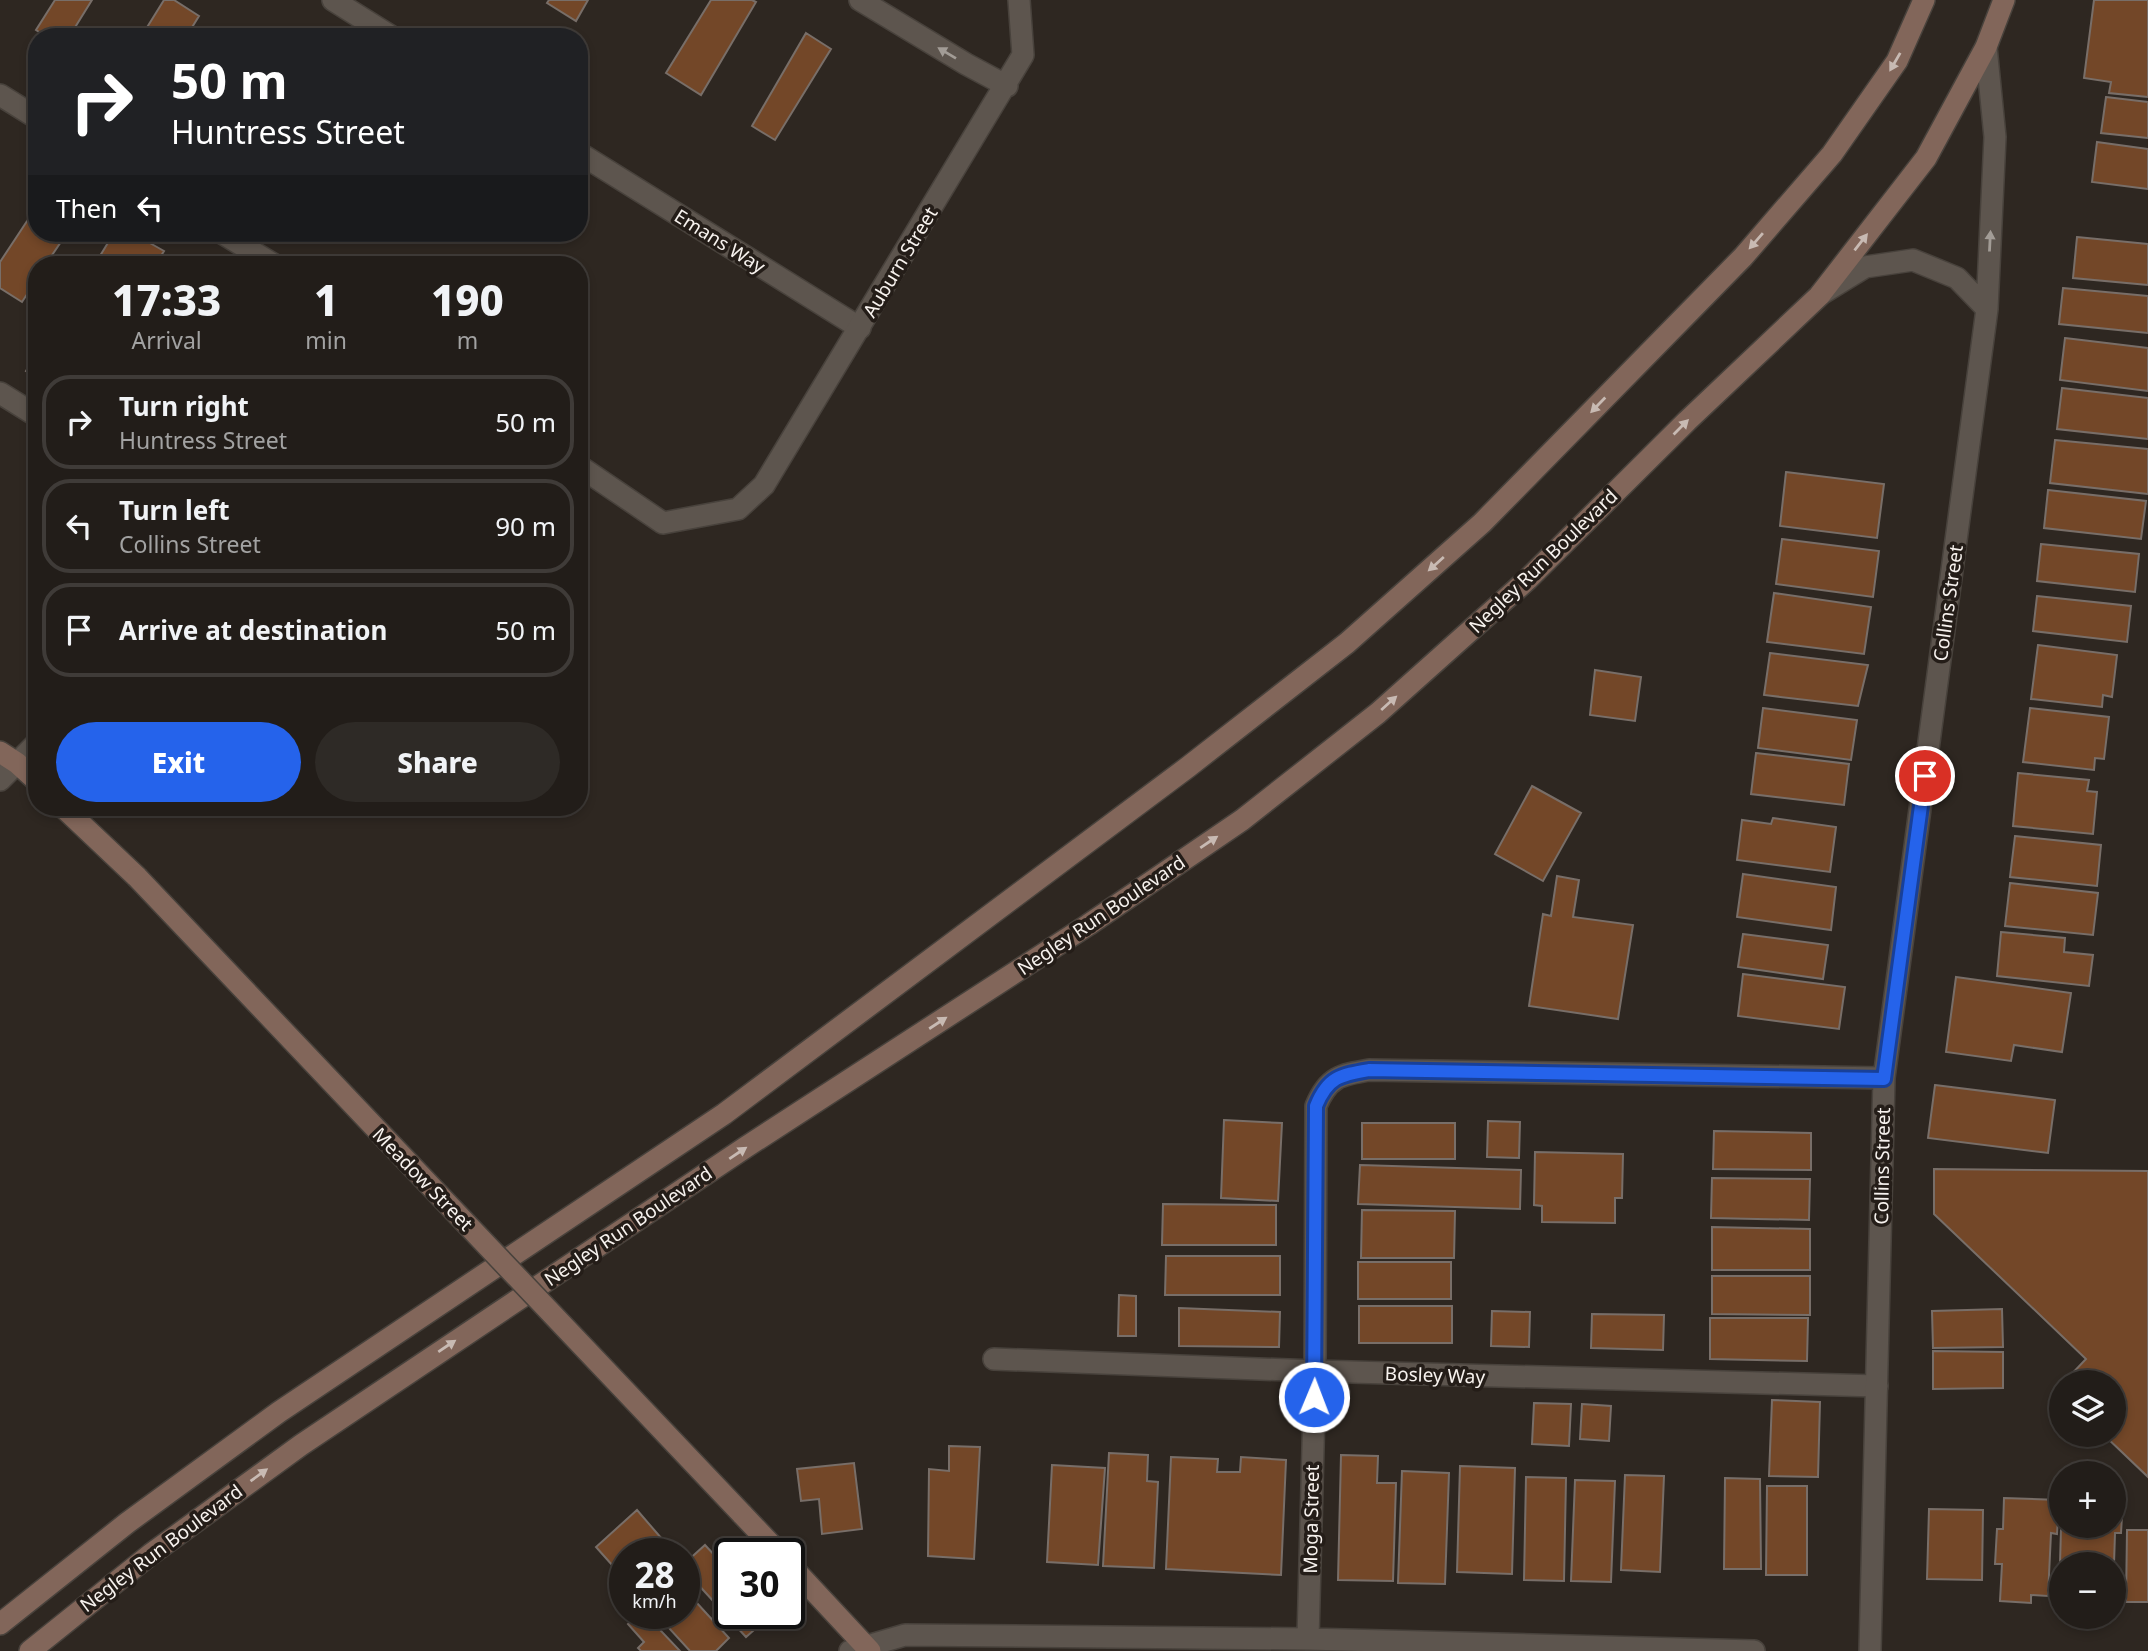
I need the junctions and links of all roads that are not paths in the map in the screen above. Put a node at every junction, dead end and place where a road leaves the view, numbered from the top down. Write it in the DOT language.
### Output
graph roads {
  1 [pos="333,0"];
  2 [pos="860,0"];
  3 [pos="1019,0"];
  4 [pos="1924,0"];
  5 [pos="2004,0"];
  6 [pos="378,28"];
  7 [pos="1986,47"];
  8 [pos="1007,86"];
  9 [pos="0,95"];
  10 [pos="28,112"];
  11 [pos="588,159"];
  12 [pos="237,242"];
  13 [pos="260,256"];
  14 [pos="1819,296"];
  15 [pos="1987,309"];
  16 [pos="860,328"];
  17 [pos="0,393"];
  18 [pos="28,410"];
  19 [pos="588,472"];
  20 [pos="28,748"];
  21 [pos="9,758"];
  22 [pos="28,774"];
  23 [pos="0,780"];
  24 [pos="72,816"];
  25 [pos="1884,1079"];
  26 [pos="993,1359"];
  27 [pos="1315,1371"];
  28 [pos="1877,1386"];
  29 [pos="765,1538"];
  30 [pos="805,1583"];
  31 [pos="0,1624"];
  32 [pos="1308,1639"];
  33 [pos="862,1649"];
  34 [pos="30,1651"];
  35 [pos="1754,1651"];
  36 [pos="1870,1651"];
  1 -- 6 [label="street"];
  8 -- 2 [label="street, one-way"];
  3 -- 8 [label="street, Auburn Street"];
  4 -- 31 [label="main road, Negley Run Boulevard, one-way"];
  5 -- 7 [label="main road, Negley Run Boulevard"];
  14 -- 7 [label="main road, Negley Run Boulevard, one-way"];
  15 -- 7 [label="street, Collins Street, one-way"];
  8 -- 16 [label="street, Auburn Street"];
  9 -- 10 [label="street"];
  11 -- 16 [label="street, Emans Way"];
  12 -- 13 [label="street"];
  14 -- 15 [label="street"];
  34 -- 14 [label="main road, Negley Run Boulevard, one-way"];
  15 -- 25 [label="street, Collins Street"];
  16 -- 19 [label="street, Auburn Street"];
  17 -- 18 [label="street"];
  20 -- 21 [label="street"];
  21 -- 22 [label="main road"];
  21 -- 23 [label="street"];
  24 -- 29 [label="main road, Meadow Street, bridge"];
  25 -- 27 [label="street, Moga Street"];
  25 -- 28 [label="street, Collins Street"];
  26 -- 27 [label="street, Bosley Way"];
  27 -- 28 [label="street, Bosley Way"];
  27 -- 32 [label="street, Moga Street"];
  28 -- 36 [label="street, Collins Street"];
  30 -- 33 [label="main road"];
  32 -- 33 [label="street"];
  32 -- 35 [label="street"];
}
